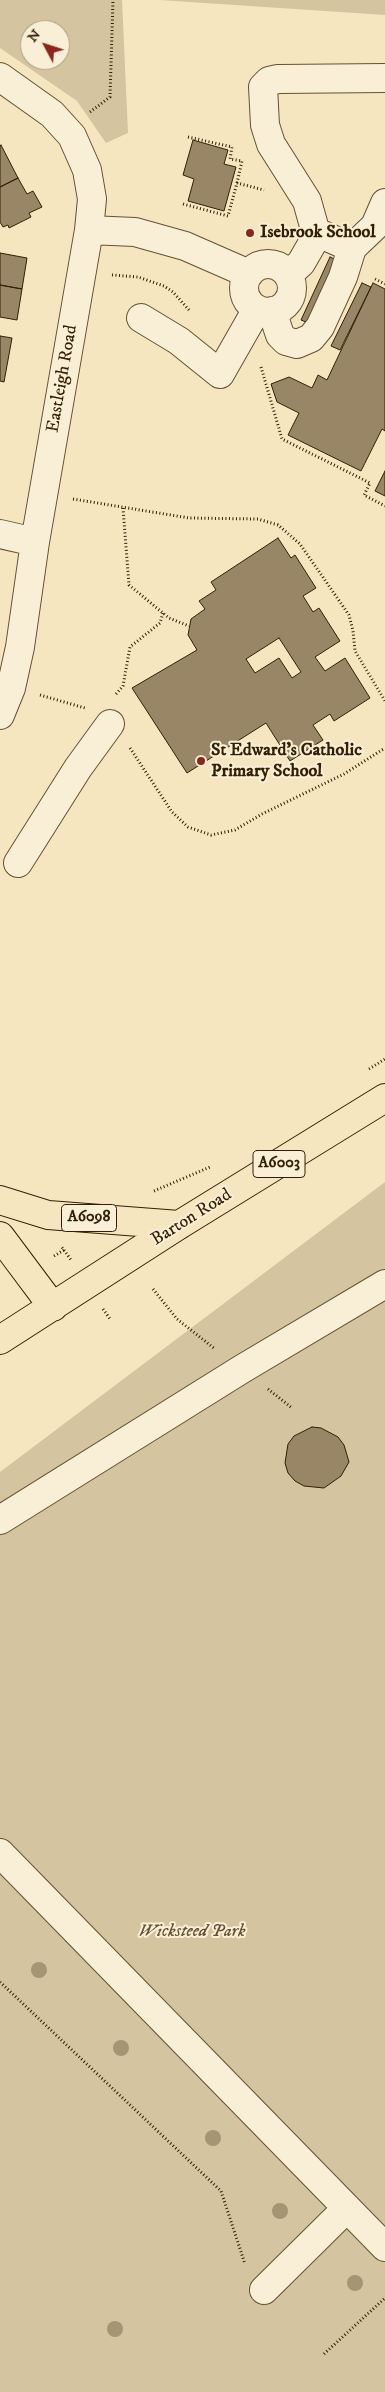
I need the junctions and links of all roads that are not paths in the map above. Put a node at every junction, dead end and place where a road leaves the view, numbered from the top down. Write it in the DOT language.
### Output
graph roads {
  1 [pos="0,77"];
  2 [pos="385,78"];
  3 [pos="382,220"];
  4 [pos="89,230"];
  5 [pos="314,231"];
  6 [pos="352,248"];
  7 [pos="249,274"];
  8 [pos="288,274"];
  9 [pos="264,310"];
  10 [pos="142,318"];
  11 [pos="0,534"];
  12 [pos="35,542"];
  13 [pos="0,715"];
  14 [pos="105,719"];
  15 [pos="18,863"];
  16 [pos="385,1098"];
  17 [pos="0,1200"];
  18 [pos="179,1225"];
  19 [pos="0,1236"];
  20 [pos="385,1284"];
  21 [pos="53,1308"];
  22 [pos="0,1340"];
  23 [pos="0,1520"];
  24 [pos="0,1853"];
  25 [pos="347,2208"];
  26 [pos="385,2248"];
  27 [pos="264,2290"];
  1 -- 4 [label="street, Eastleigh Road"];
  2 -- 5 [label="street"];
  3 -- 6 [label="street"];
  4 -- 7 [label="street"];
  4 -- 12 [label="street, Eastleigh Road"];
  5 -- 6 [label="street"];
  5 -- 8 [label="street"];
  6 -- 9 [label="street"];
  7 -- 8 [label="street"];
  7 -- 9 [label="street"];
  8 -- 9 [label="street"];
  9 -- 10 [label="street"];
  11 -- 12 [label="street"];
  12 -- 13 [label="street, Eastleigh Road"];
  14 -- 15 [label="street"];
  16 -- 18 [label="main road, Barton Road / A6003"];
  17 -- 18 [label="main road, A6098"];
  18 -- 21 [label="main road, Barton Road / A6003"];
  19 -- 21 [label="main road"];
  20 -- 23 [label="street"];
  21 -- 22 [label="main road, Barton Road / A6003"];
  24 -- 25 [label="street"];
  25 -- 26 [label="street"];
  25 -- 27 [label="street"];
}
